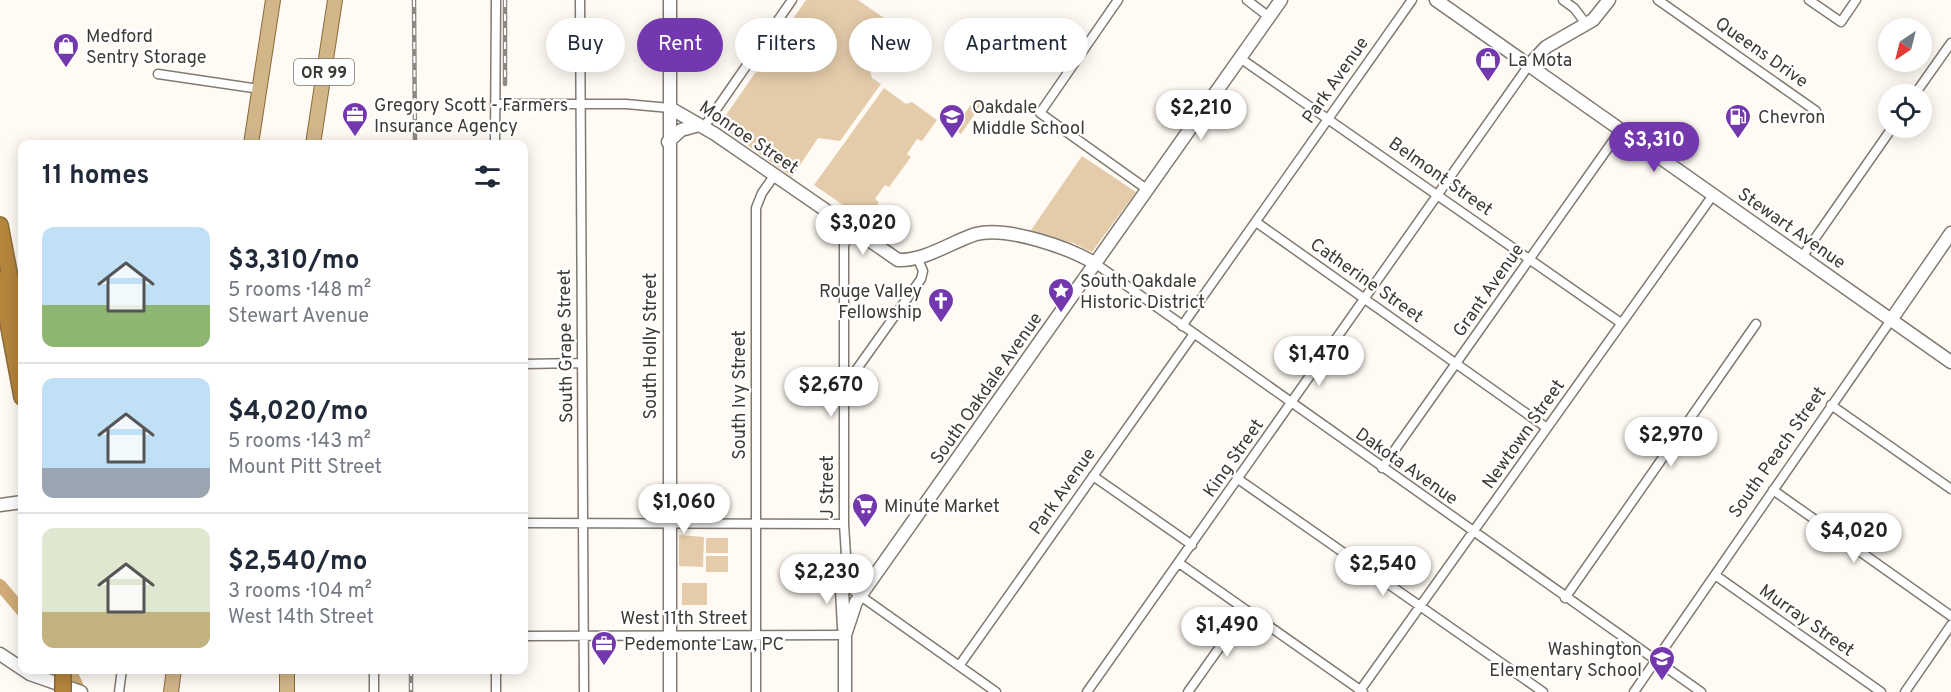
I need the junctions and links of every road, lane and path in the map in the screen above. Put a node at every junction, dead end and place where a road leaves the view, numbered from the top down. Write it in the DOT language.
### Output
graph roads {
  1 [pos="273,0"];
  2 [pos="496,0"];
  3 [pos="580,0"];
  4 [pos="670,0"];
  5 [pos="792,0"];
  6 [pos="1118,0"];
  7 [pos="1247,0"];
  8 [pos="1281,0"];
  9 [pos="1412,0"];
  10 [pos="1436,0"];
  11 [pos="1563,0"];
  12 [pos="1608,0"];
  13 [pos="1658,0"];
  14 [pos="1809,0"];
  15 [pos="1856,0"];
  16 [pos="332,1"];
  17 [pos="1269,17"];
  18 [pos="1587,25"];
  19 [pos="1951,43"];
  20 [pos="1240,58"];
  21 [pos="1529,66"];
  22 [pos="158,74"];
  23 [pos="1922,84"];
  24 [pos="259,89"];
  25 [pos="495,104"];
  26 [pos="580,104"];
  27 [pos="670,108"];
  28 [pos="1816,111"];
  29 [pos="1329,117"];
  30 [pos="701,126"];
  31 [pos="1620,130"];
  32 [pos="1885,138"];
  33 [pos="252,140"];
  34 [pos="315,140"];
  35 [pos="495,140"];
  36 [pos="668,142"];
  37 [pos="774,176"];
  38 [pos="1148,190"];
  39 [pos="1438,195"];
  40 [pos="1713,195"];
  41 [pos="1256,222"];
  42 [pos="0,225"];
  43 [pos="852,230"];
  44 [pos="1951,233"];
  45 [pos="917,257"];
  46 [pos="1802,257"];
  47 [pos="1529,259"];
  48 [pos="1096,264"];
  49 [pos="0,280"];
  50 [pos="1365,299"];
  51 [pos="18,319"];
  52 [pos="1891,320"];
  53 [pos="1621,323"];
  54 [pos="1756,324"];
  55 [pos="1182,326"];
  56 [pos="1193,335"];
  57 [pos="1951,362"];
  58 [pos="581,363"];
  59 [pos="528,364"];
  60 [pos="1456,364"];
  61 [pos="18,376"];
  62 [pos="844,388"];
  63 [pos="1291,404"];
  64 [pos="1832,405"];
  65 [pos="1547,428"];
  66 [pos="1382,468"];
  67 [pos="1093,476"];
  68 [pos="1238,479"];
  69 [pos="1951,489"];
  70 [pos="1773,490"];
  71 [pos="18,503"];
  72 [pos="0,505"];
  73 [pos="668,522"];
  74 [pos="528,523"];
  75 [pos="584,523"];
  76 [pos="755,523"];
  77 [pos="844,524"];
  78 [pos="1473,533"];
  79 [pos="1192,545"];
  80 [pos="1179,563"];
  81 [pos="1715,575"];
  82 [pos="845,576"];
  83 [pos="860,597"];
  84 [pos="1565,598"];
  85 [pos="1420,607"];
  86 [pos="1246,609"];
  87 [pos="1951,616"];
  88 [pos="1951,626"];
  89 [pos="583,635"];
  90 [pos="669,635"];
  91 [pos="756,635"];
  92 [pos="844,635"];
  93 [pos="528,636"];
  94 [pos="0,654"];
  95 [pos="1656,660"];
  96 [pos="18,665"];
  97 [pos="959,666"];
  98 [pos="33,674"];
  99 [pos="63,674"];
  100 [pos="73,674"];
  101 [pos="121,674"];
  102 [pos="173,674"];
  103 [pos="287,674"];
  104 [pos="375,674"];
  105 [pos="496,674"];
  106 [pos="1361,691"];
  107 [pos="63,692"];
  108 [pos="73,692"];
  109 [pos="81,692"];
  110 [pos="119,692"];
  111 [pos="171,692"];
  112 [pos="287,692"];
  113 [pos="374,692"];
  114 [pos="496,692"];
  115 [pos="584,692"];
  116 [pos="670,692"];
  117 [pos="756,692"];
  118 [pos="845,692"];
  119 [pos="996,692"];
  120 [pos="1087,692"];
  121 [pos="1188,692"];
  122 [pos="1543,692"];
  123 [pos="1634,692"];
  124 [pos="1701,692"];
  125 [pos="1881,692"];
  126 [pos="1905,692"];
  1 -- 24 [label="main road"];
  2 -- 25 [label="street"];
  3 -- 26 [label="street, South Grape Street"];
  4 -- 27 [label="street, South Holly Street"];
  5 -- 30 [label="street"];
  6 -- 38 [label="street"];
  7 -- 17 [label="street"];
  8 -- 17 [label="street, South Oakdale Avenue"];
  9 -- 29 [label="street, Park Avenue"];
  10 -- 21 [label="street, Stewart Avenue"];
  11 -- 18 [label="street"];
  12 -- 18 [label="street"];
  13 -- 28 [label="street, Queens Drive"];
  14 -- 15 [label="street"];
  16 -- 34 [label="main road, OR 99"];
  17 -- 20 [label="street, South Oakdale Avenue"];
  18 -- 21 [label="street"];
  19 -- 23 [label="street"];
  20 -- 29 [label="street, Belmont Street"];
  20 -- 38 [label="street, South Oakdale Avenue"];
  21 -- 31 [label="street, Stewart Avenue"];
  21 -- 39 [label="street, King Street"];
  22 -- 24 [label="street"];
  24 -- 33 [label="main road"];
  25 -- 26 [label="street, Monroe Street"];
  25 -- 35 [label="street"];
  26 -- 27 [label="street, Monroe Street"];
  26 -- 58 [label="street, South Grape Street"];
  27 -- 30 [label="street, Monroe Street"];
  27 -- 36 [label="street, South Holly Street"];
  29 -- 39 [label="street, Belmont Street"];
  29 -- 41 [label="street, Park Avenue"];
  30 -- 36 [label="street"];
  30 -- 37 [label="street, Monroe Street"];
  31 -- 40 [label="street, Stewart Avenue"];
  31 -- 47 [label="street, Grant Avenue"];
  32 -- 46 [label="street"];
  36 -- 73 [label="street, South Holly Street"];
  37 -- 43 [label="street, Monroe Street"];
  37 -- 76 [label="street, South Ivy Street"];
  38 -- 48 [label="street, South Oakdale Avenue"];
  39 -- 47 [label="street, Belmont Street"];
  39 -- 50 [label="street, King Street"];
  40 -- 46 [label="street, Stewart Avenue"];
  40 -- 53 [label="street, Newtown Street"];
  41 -- 50 [label="street, Catherine Street"];
  41 -- 55 [label="street, Park Avenue"];
  42 -- 51 [label="highway"];
  43 -- 45 [label="street, Monroe Street"];
  43 -- 62 [label="street, J Street"];
  44 -- 52 [label="street, South Peach Street"];
  45 -- 48 [label="street, Monroe Street"];
  45 -- 62 [label="street"];
  46 -- 52 [label="street, Stewart Avenue"];
  47 -- 53 [label="street, Belmont Street"];
  47 -- 60 [label="street, Grant Avenue"];
  48 -- 55 [label="street, Dakota Avenue"];
  48 -- 83 [label="street, South Oakdale Avenue"];
  49 -- 61 [label="highway"];
  50 -- 60 [label="street, Catherine Street"];
  50 -- 63 [label="street, King Street"];
  52 -- 57 [label="street, Stewart Avenue"];
  52 -- 64 [label="street, South Peach Street"];
  53 -- 65 [label="street, Newtown Street"];
  54 -- 84 [label="street"];
  55 -- 56 [label="street, Dakota Avenue"];
  56 -- 63 [label="street, Dakota Avenue"];
  56 -- 67 [label="street, Park Avenue"];
  58 -- 59 [label="street"];
  58 -- 75 [label="street, South Grape Street"];
  60 -- 65 [label="street, Catherine Street"];
  60 -- 66 [label="street, Grant Avenue"];
  62 -- 77 [label="street, J Street"];
  63 -- 66 [label="street, Dakota Avenue"];
  63 -- 68 [label="street, King Street"];
  64 -- 69 [label="street"];
  64 -- 70 [label="street, South Peach Street"];
  65 -- 78 [label="street, Newtown Street"];
  66 -- 78 [label="street, Dakota Avenue"];
  67 -- 79 [label="street"];
  67 -- 97 [label="street, Park Avenue"];
  68 -- 79 [label="street, King Street"];
  68 -- 85 [label="street"];
  70 -- 81 [label="street, South Peach Street"];
  70 -- 87 [label="street"];
  71 -- 72 [label="street"];
  73 -- 75 [label="street"];
  73 -- 76 [label="street"];
  73 -- 90 [label="street, South Holly Street"];
  74 -- 75 [label="street"];
  75 -- 89 [label="street, South Grape Street"];
  76 -- 77 [label="street"];
  76 -- 91 [label="street, South Ivy Street"];
  77 -- 82 [label="street, J Street"];
  78 -- 84 [label="street, Dakota Avenue"];
  78 -- 85 [label="street, Newtown Street"];
  79 -- 80 [label="street, King Street"];
  80 -- 86 [label="street"];
  80 -- 120 [label="street, King Street"];
  81 -- 95 [label="street, South Peach Street"];
  81 -- 125 [label="street, Murray Street"];
  82 -- 83 [label="street"];
  82 -- 92 [label="street"];
  83 -- 92 [label="street, South Oakdale Avenue"];
  83 -- 97 [label="street"];
  84 -- 95 [label="street, Dakota Avenue"];
  85 -- 106 [label="street, Newtown Street"];
  85 -- 122 [label="street"];
  86 -- 106 [label="street"];
  86 -- 121 [label="street"];
  88 -- 126 [label="street"];
  89 -- 90 [label="street, West 11th Street"];
  89 -- 93 [label="street, West 11th Street"];
  89 -- 115 [label="street, South Grape Street"];
  90 -- 91 [label="street, West 11th Street"];
  90 -- 116 [label="street, South Holly Street"];
  91 -- 92 [label="street, West 11th Street"];
  91 -- 117 [label="street, South Ivy Street"];
  92 -- 118 [label="street, South Oakdale Avenue"];
  94 -- 96 [label="street"];
  95 -- 123 [label="street, South Peach Street"];
  95 -- 124 [label="street, Dakota Avenue"];
  97 -- 119 [label="street"];
  98 -- 109 [label="street"];
  99 -- 107 [label="highway, bridge"];
  100 -- 108 [label="highway"];
  101 -- 110 [label="street"];
  102 -- 111 [label="main road"];
  103 -- 112 [label="main road"];
  104 -- 113 [label="street"];
  105 -- 114 [label="street"];
}
